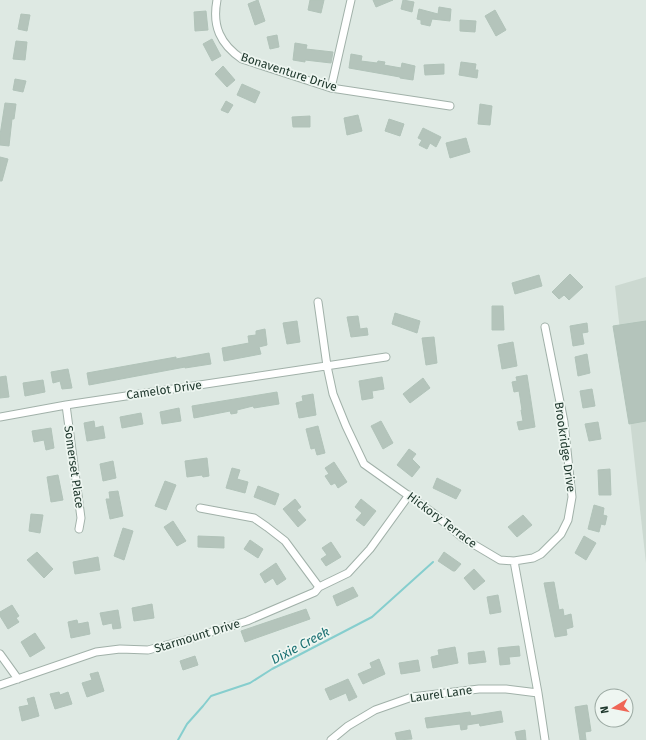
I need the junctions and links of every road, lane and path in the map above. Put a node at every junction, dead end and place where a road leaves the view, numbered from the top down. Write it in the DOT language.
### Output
graph roads {
  1 [pos="217,0"];
  2 [pos="351,0"];
  3 [pos="331,88"];
  4 [pos="450,106"];
  5 [pos="318,302"];
  6 [pos="545,327"];
  7 [pos="386,357"];
  8 [pos="328,366"];
  9 [pos="66,405"];
  10 [pos="0,417"];
  11 [pos="409,495"];
  12 [pos="200,508"];
  13 [pos="79,530"];
  14 [pos="514,561"];
  15 [pos="320,587"];
  16 [pos="0,654"];
  17 [pos="18,679"];
  18 [pos="0,685"];
  19 [pos="538,694"];
  20 [pos="331,740"];
  21 [pos="545,740"];
  1 -- 3 [label="street, Bonaventure Drive"];
  2 -- 3 [label="street"];
  3 -- 4 [label="street, Bonaventure Drive"];
  5 -- 8 [label="street, Hickory Terrace"];
  6 -- 14 [label="street, Brookridge Drive"];
  7 -- 8 [label="street, Camelot Drive"];
  8 -- 9 [label="street, Camelot Drive"];
  8 -- 11 [label="street, Hickory Terrace"];
  9 -- 10 [label="street, Camelot Drive"];
  9 -- 13 [label="street, Somerset Place"];
  11 -- 14 [label="street, Hickory Terrace"];
  11 -- 15 [label="street, Starmount Drive"];
  12 -- 15 [label="street"];
  14 -- 19 [label="street"];
  15 -- 17 [label="street, Starmount Drive"];
  16 -- 17 [label="street"];
  17 -- 18 [label="street, Starmount Drive"];
  19 -- 20 [label="street, Laurel Lane"];
  19 -- 21 [label="street"];
}
